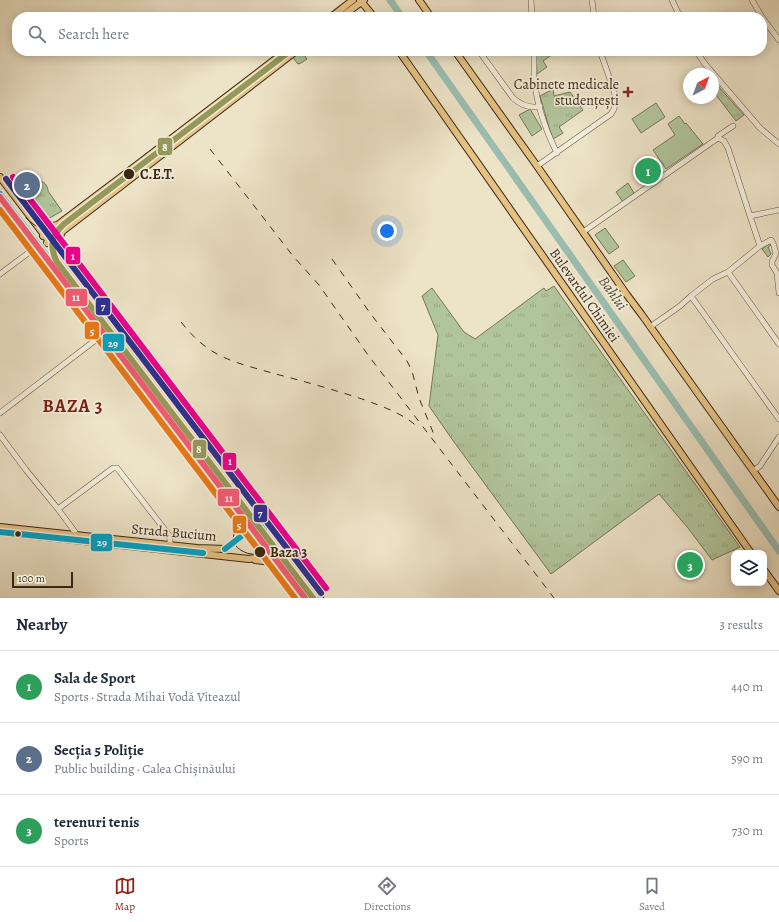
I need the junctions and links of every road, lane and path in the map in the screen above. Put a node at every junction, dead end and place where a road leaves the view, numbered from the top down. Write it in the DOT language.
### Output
graph roads {
  1 [pos="352,0"];
  2 [pos="419,0"];
  3 [pos="531,0"];
  4 [pos="592,0"];
  5 [pos="672,0"];
  6 [pos="752,0"];
  7 [pos="362,1"];
  8 [pos="337,12"];
  9 [pos="348,12"];
  10 [pos="370,12"];
  11 [pos="427,12"];
  12 [pos="532,12"];
  13 [pos="593,12"];
  14 [pos="678,12"];
  15 [pos="759,12"];
  16 [pos="767,24"];
  17 [pos="779,40"];
  18 [pos="280,56"];
  19 [pos="289,56"];
  20 [pos="403,56"];
  21 [pos="459,56"];
  22 [pos="483,56"];
  23 [pos="534,56"];
  24 [pos="602,56"];
  25 [pos="699,56"];
  26 [pos="540,106"];
  27 [pos="733,126"];
  28 [pos="718,138"];
  29 [pos="779,144"];
  30 [pos="557,152"];
  31 [pos="537,166"];
  32 [pos="0,177"];
  33 [pos="0,194"];
  34 [pos="779,210"];
  35 [pos="750,216"];
  36 [pos="31,217"];
  37 [pos="62,226"];
  38 [pos="583,232"];
  39 [pos="44,235"];
  40 [pos="49,241"];
  41 [pos="38,245"];
  42 [pos="760,246"];
  43 [pos="60,255"];
  44 [pos="728,272"];
  45 [pos="0,274"];
  46 [pos="778,274"];
  47 [pos="779,293"];
  48 [pos="691,296"];
  49 [pos="650,327"];
  50 [pos="106,332"];
  51 [pos="779,344"];
  52 [pos="0,413"];
  53 [pos="779,419"];
  54 [pos="0,435"];
  55 [pos="779,437"];
  56 [pos="753,471"];
  57 [pos="779,507"];
  58 [pos="58,509"];
  59 [pos="0,527"];
  60 [pos="253,527"];
  61 [pos="269,531"];
  62 [pos="0,532"];
  63 [pos="74,537"];
  64 [pos="170,547"];
  65 [pos="269,548"];
  66 [pos="750,550"];
  67 [pos="249,559"];
  68 [pos="280,563"];
  69 [pos="767,574"];
  70 [pos="779,591"];
  71 [pos="307,598"];
  72 [pos="320,598"];
  1 -- 8 [label="main road"];
  2 -- 11 [label="main road"];
  3 -- 12 [label="street"];
  4 -- 13 [label="street"];
  5 -- 14 [label="street"];
  6 -- 15 [label="street"];
  7 -- 9 [label="main road"];
  7 -- 10 [label="main road"];
  16 -- 17 [label="street"];
  18 -- 37 [label="main road"];
  19 -- 37 [label="main road"];
  20 -- 66 [label="main road, Bulevardul Chimiei"];
  21 -- 31 [label="main road"];
  22 -- 26 [label="street"];
  23 -- 26 [label="street"];
  24 -- 30 [label="street"];
  25 -- 29 [label="street"];
  26 -- 30 [label="street"];
  27 -- 28 [label="street"];
  28 -- 35 [label="street"];
  28 -- 38 [label="street"];
  30 -- 31 [label="street"];
  31 -- 38 [label="main road"];
  32 -- 36 [label="main road"];
  33 -- 41 [label="main road"];
  34 -- 35 [label="street"];
  35 -- 42 [label="street"];
  36 -- 37 [label="main road"];
  36 -- 39 [label="main road"];
  37 -- 39 [label="main road"];
  37 -- 40 [label="main road"];
  37 -- 43 [label="main road"];
  38 -- 49 [label="main road"];
  39 -- 40 [label="main road"];
  39 -- 41 [label="main road"];
  40 -- 41 [label="main road"];
  40 -- 43 [label="main road"];
  41 -- 45 [label="street"];
  41 -- 50 [label="main road"];
  42 -- 44 [label="street"];
  42 -- 46 [label="street"];
  43 -- 61 [label="main road"];
  44 -- 48 [label="street"];
  44 -- 51 [label="street"];
  46 -- 47 [label="street"];
  48 -- 49 [label="street"];
  48 -- 53 [label="street"];
  49 -- 56 [label="main road"];
  50 -- 52 [label="street"];
  50 -- 60 [label="main road"];
  54 -- 58 [label="street"];
  55 -- 56 [label="street"];
  56 -- 57 [label="main road"];
  58 -- 63 [label="street"];
  58 -- 64 [label="street"];
  59 -- 63 [label="main road, Strada Bucium"];
  60 -- 61 [label="main road"];
  60 -- 64 [label="main road, Strada Bucium"];
  60 -- 65 [label="main road"];
  61 -- 65 [label="main road"];
  61 -- 72 [label="main road"];
  62 -- 63 [label="main road, Strada Bucium"];
  63 -- 64 [label="main road, Strada Bucium"];
  64 -- 67 [label="main road, Strada Bucium"];
  65 -- 67 [label="main road, Strada Bucium"];
  65 -- 68 [label="main road"];
  67 -- 68 [label="main road"];
  68 -- 71 [label="main road"];
  69 -- 70 [label="main road"];
}
